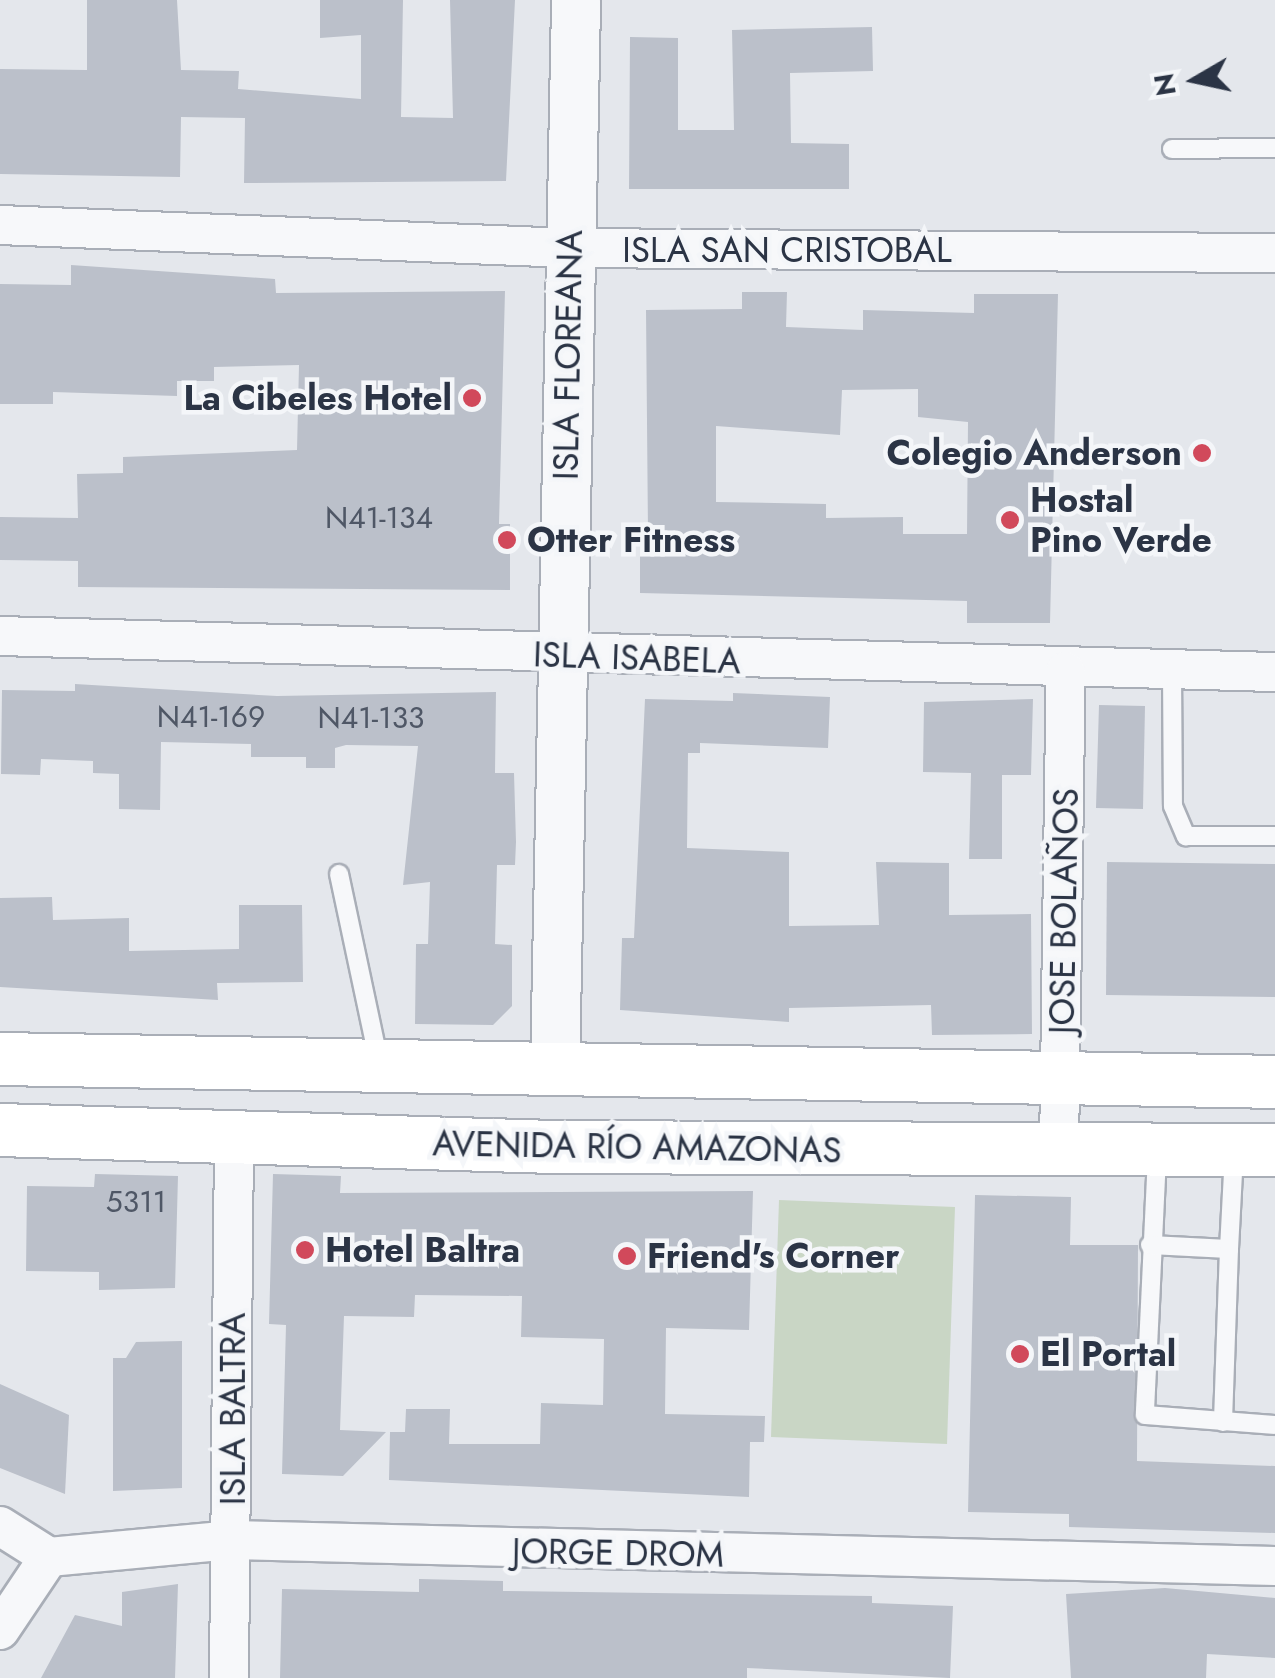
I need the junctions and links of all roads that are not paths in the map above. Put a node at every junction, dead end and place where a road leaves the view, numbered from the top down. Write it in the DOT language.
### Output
graph roads {
  1 [pos="576,0"];
  2 [pos="1275,148"];
  3 [pos="1172,149"];
  4 [pos="0,225"];
  5 [pos="568,248"];
  6 [pos="1275,253"];
  7 [pos="0,636"];
  8 [pos="565,656"];
  9 [pos="1066,671"];
  10 [pos="1172,672"];
  11 [pos="1275,672"];
  12 [pos="1275,836"];
  13 [pos="339,874"];
  14 [pos="0,1059"];
  15 [pos="380,1067"];
  16 [pos="556,1069"];
  17 [pos="1062,1080"];
  18 [pos="1275,1082"];
  19 [pos="0,1130"];
  20 [pos="234,1140"];
  21 [pos="1059,1150"];
  22 [pos="1157,1150"];
  23 [pos="1254,1150"];
  24 [pos="1150,1244"];
  25 [pos="1229,1248"];
  26 [pos="1224,1422"];
  27 [pos="1275,1425"];
  28 [pos="0,1526"];
  29 [pos="233,1540"];
  30 [pos="50,1558"];
  31 [pos="1275,1566"];
  32 [pos="0,1630"];
  33 [pos="229,1678"];
  1 -- 5 [label="street, ISLA FLOREANA"];
  2 -- 3 [label="lane"];
  4 -- 5 [label="street, ISLA SAN CRISTOBAL"];
  5 -- 6 [label="street, ISLA SAN CRISTOBAL"];
  5 -- 8 [label="street, ISLA FLOREANA"];
  7 -- 8 [label="street, ISLA ISABELA"];
  8 -- 9 [label="street, ISLA ISABELA"];
  8 -- 16 [label="street, ISLA FLOREANA"];
  9 -- 10 [label="street, ISLA ISABELA"];
  9 -- 17 [label="street, JOSE BOLAÑOS"];
  10 -- 11 [label="street, ISLA ISABELA"];
  10 -- 12 [label="lane"];
  13 -- 15 [label="lane"];
  14 -- 15 [label="main road"];
  15 -- 16 [label="main road"];
  16 -- 17 [label="main road"];
  17 -- 18 [label="main road"];
  17 -- 21 [label="street, JOSE BOLAÑOS"];
  19 -- 20 [label="main road, AVENIDA RÍO AMAZONAS"];
  20 -- 21 [label="main road, AVENIDA RÍO AMAZONAS"];
  20 -- 29 [label="street, ISLA BALTRA"];
  21 -- 22 [label="main road, AVENIDA RÍO AMAZONAS"];
  22 -- 23 [label="main road, AVENIDA RÍO AMAZONAS"];
  22 -- 24 [label="lane"];
  23 -- 25 [label="lane"];
  24 -- 25 [label="lane"];
  24 -- 26 [label="lane"];
  25 -- 26 [label="lane"];
  26 -- 27 [label="lane"];
  28 -- 30 [label="street"];
  29 -- 30 [label="street, JORGE DROM"];
  29 -- 31 [label="street, JORGE DROM"];
  29 -- 33 [label="street, ISLA BALTRA"];
  30 -- 32 [label="street"];
}
